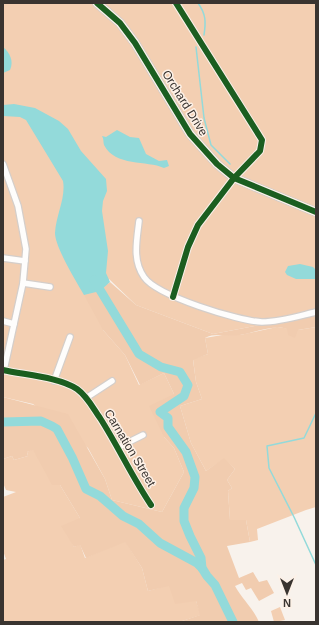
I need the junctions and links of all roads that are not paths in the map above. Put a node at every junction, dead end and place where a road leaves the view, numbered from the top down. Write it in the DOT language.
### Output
graph roads {
  1 [pos="97,3"];
  2 [pos="176,3"];
  3 [pos="3,164"];
  4 [pos="234,178"];
  5 [pos="316,212"];
  6 [pos="138,221"];
  7 [pos="3,258"];
  8 [pos="25,260"];
  9 [pos="23,283"];
  10 [pos="50,287"];
  11 [pos="173,297"];
  12 [pos="316,312"];
  13 [pos="3,321"];
  14 [pos="14,324"];
  15 [pos="70,337"];
  16 [pos="3,370"];
  17 [pos="54,381"];
  18 [pos="112,381"];
  19 [pos="86,398"];
  20 [pos="142,435"];
  21 [pos="119,447"];
  22 [pos="151,505"];
  1 -- 4 [label="street, Orchard Drive"];
  2 -- 4 [label="street"];
  3 -- 8 [label="street"];
  4 -- 5 [label="street, Orchard Drive"];
  4 -- 11 [label="street"];
  6 -- 11 [label="street"];
  7 -- 8 [label="street"];
  8 -- 9 [label="street"];
  9 -- 10 [label="street"];
  9 -- 14 [label="street"];
  11 -- 12 [label="street"];
  13 -- 14 [label="street"];
  14 -- 16 [label="street"];
  15 -- 17 [label="street"];
  16 -- 17 [label="street, Carnation Street"];
  17 -- 19 [label="street, Carnation Street"];
  18 -- 19 [label="street"];
  19 -- 21 [label="street, Carnation Street"];
  20 -- 21 [label="street"];
  21 -- 22 [label="street, Carnation Street"];
}
